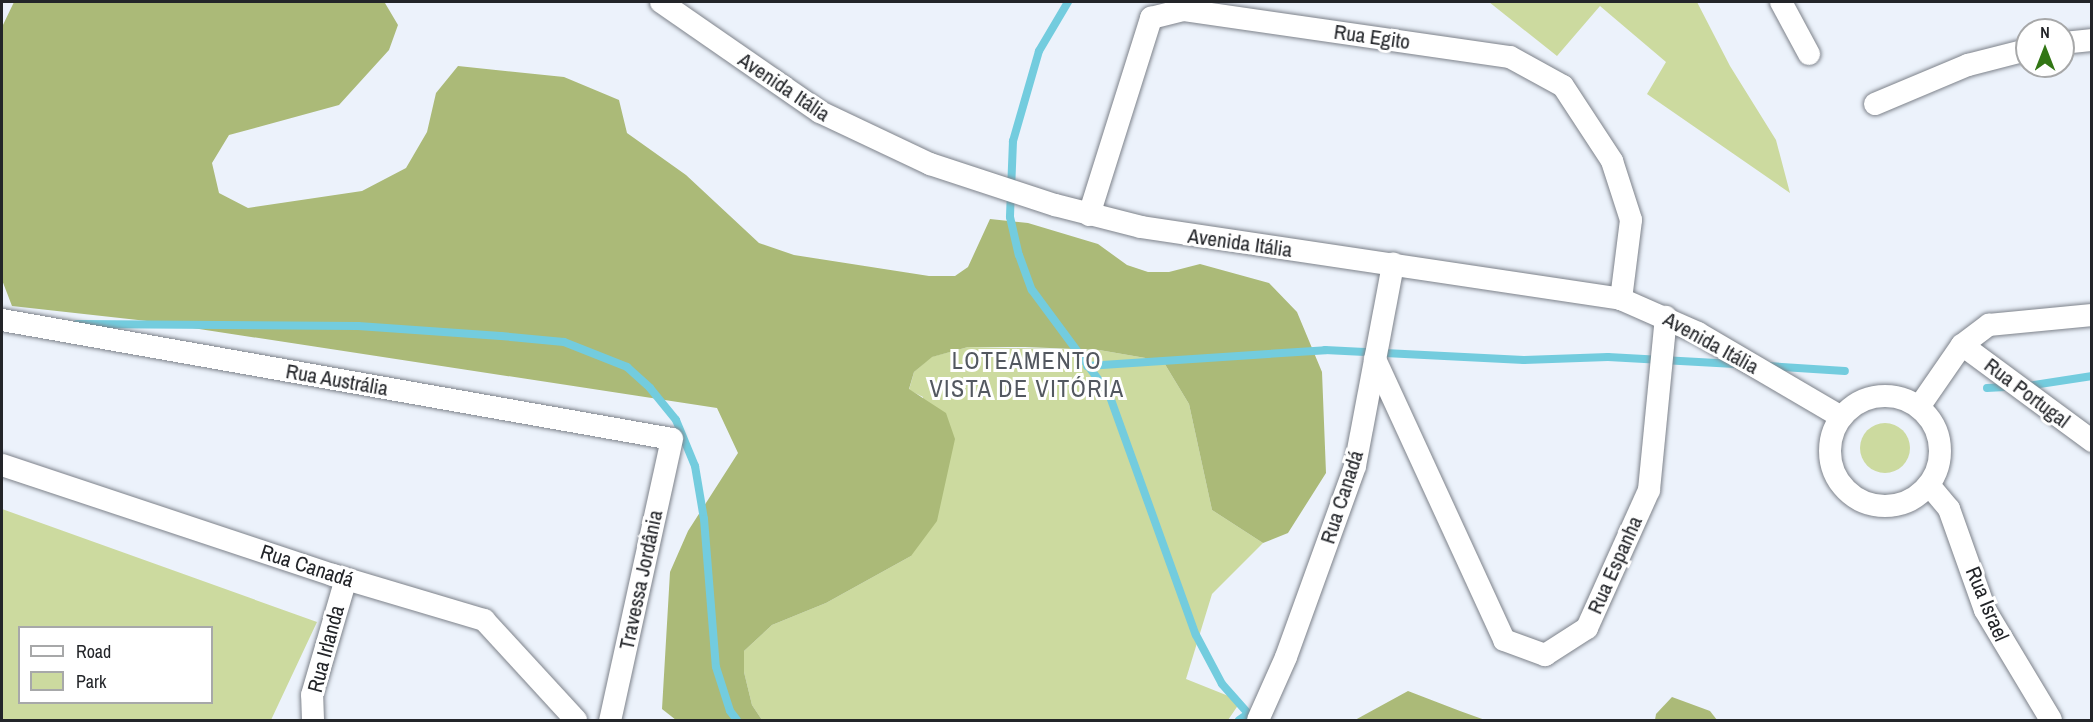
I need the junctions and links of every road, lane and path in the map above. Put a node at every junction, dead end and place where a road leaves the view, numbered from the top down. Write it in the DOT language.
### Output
graph roads {
  1 [pos="662,2"];
  2 [pos="1781,2"];
  3 [pos="2091,40"];
  4 [pos="2075,42"];
  5 [pos="2015,53"];
  6 [pos="1809,54"];
  7 [pos="1875,104"];
  8 [pos="1089,215"];
  9 [pos="1393,264"];
  10 [pos="1620,299"];
  11 [pos="2091,315"];
  12 [pos="1666,317"];
  13 [pos="2,320"];
  14 [pos="1962,345"];
  15 [pos="1375,359"];
  16 [pos="1919,407"];
  17 [pos="1841,417"];
  18 [pos="672,439"];
  19 [pos="2091,441"];
  20 [pos="2,465"];
  21 [pos="1929,485"];
  22 [pos="346,579"];
  23 [pos="313,720"];
  24 [pos="576,720"];
  25 [pos="610,720"];
  26 [pos="1258,720"];
  27 [pos="2051,720"];
  1 -- 8 [label="street, Avenida Itália"];
  2 -- 6 [label="street"];
  3 -- 4 [label="street"];
  5 -- 7 [label="street"];
  8 -- 9 [label="street, Avenida Itália"];
  8 -- 10 [label="street, Rua Egito"];
  9 -- 10 [label="street, Avenida Itália"];
  9 -- 15 [label="street, Rua Canadá"];
  10 -- 12 [label="street, Avenida Itália"];
  11 -- 14 [label="street"];
  12 -- 15 [label="street, Rua Espanha"];
  12 -- 17 [label="street, Avenida Itália"];
  13 -- 18 [label="street, Rua Austrália"];
  14 -- 16 [label="street"];
  14 -- 19 [label="street, Rua Portugal"];
  15 -- 26 [label="street, Rua Canadá"];
  16 -- 17 [label="street"];
  16 -- 21 [label="street"];
  17 -- 21 [label="street"];
  18 -- 25 [label="street, Travessa Jordânia"];
  20 -- 22 [label="street, Rua Canadá"];
  21 -- 27 [label="street, Rua Israel"];
  22 -- 23 [label="street, Rua Irlanda"];
  22 -- 24 [label="street, Rua Canadá"];
}
